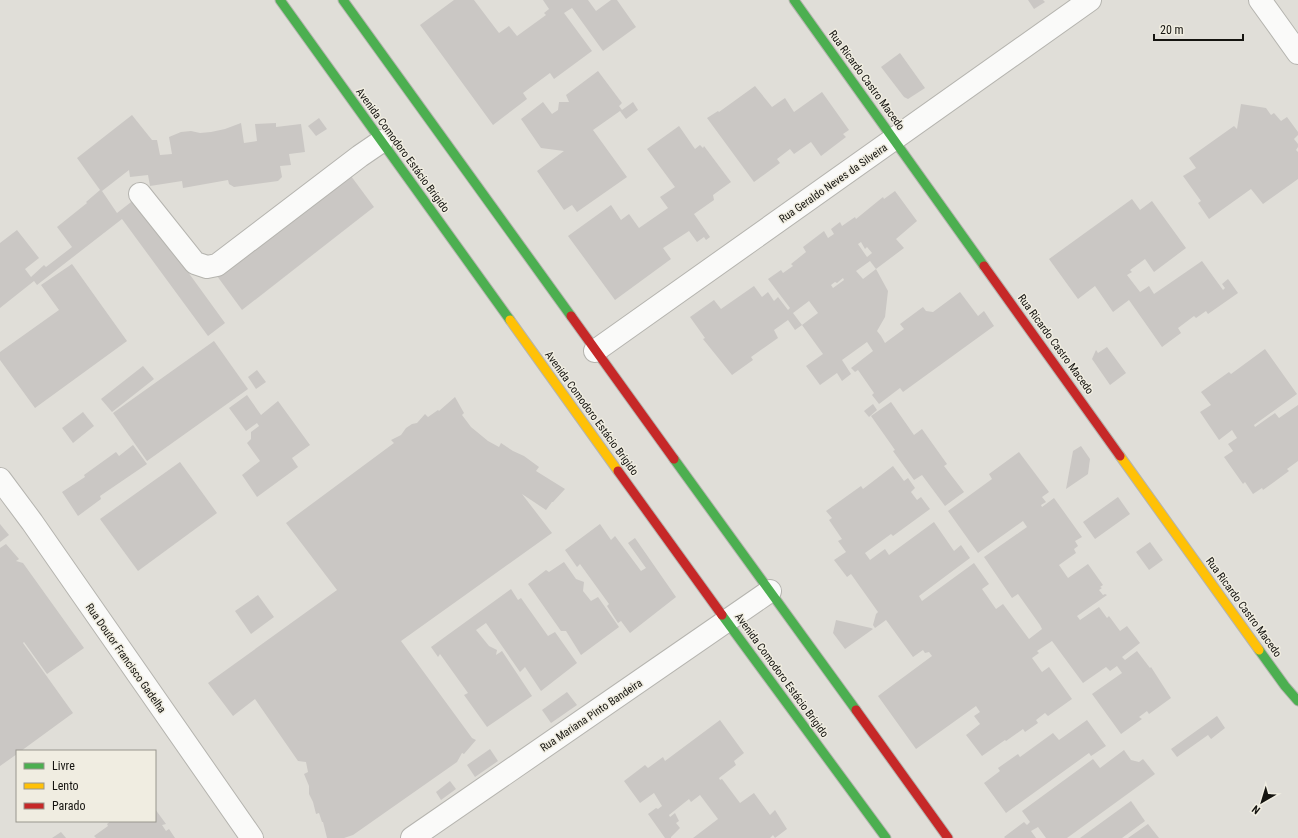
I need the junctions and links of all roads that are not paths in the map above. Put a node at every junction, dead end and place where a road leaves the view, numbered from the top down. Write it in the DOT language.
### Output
graph roads {
  1 [pos="280,0"];
  2 [pos="343,0"];
  3 [pos="794,0"];
  4 [pos="1090,0"];
  5 [pos="1260,0"];
  6 [pos="1298,53"];
  7 [pos="895,139"];
  8 [pos="382,142"];
  9 [pos="140,194"];
  10 [pos="595,351"];
  11 [pos="0,479"];
  12 [pos="770,591"];
  13 [pos="727,622"];
  14 [pos="1298,701"];
  15 [pos="252,838"];
  16 [pos="412,838"];
  17 [pos="886,838"];
  18 [pos="948,838"];
  1 -- 8 [label="main road, Avenida Comodoro Estácio Brigido"];
  2 -- 10 [label="main road"];
  3 -- 7 [label="main road, Rua Ricardo Castro Macedo"];
  4 -- 7 [label="street, Rua Geraldo Neves da Silveira"];
  5 -- 6 [label="street"];
  7 -- 10 [label="street, Rua Geraldo Neves da Silveira"];
  7 -- 14 [label="main road, Rua Ricardo Castro Macedo"];
  8 -- 9 [label="street"];
  8 -- 13 [label="main road, Avenida Comodoro Estácio Brigido"];
  10 -- 12 [label="main road"];
  11 -- 15 [label="street, Rua Doutor Francisco Gadelha"];
  12 -- 13 [label="street, Rua Mariana Pinto Bandeira"];
  12 -- 18 [label="main road"];
  13 -- 16 [label="street, Rua Mariana Pinto Bandeira"];
  13 -- 17 [label="main road, Avenida Comodoro Estácio Brigido"];
}
